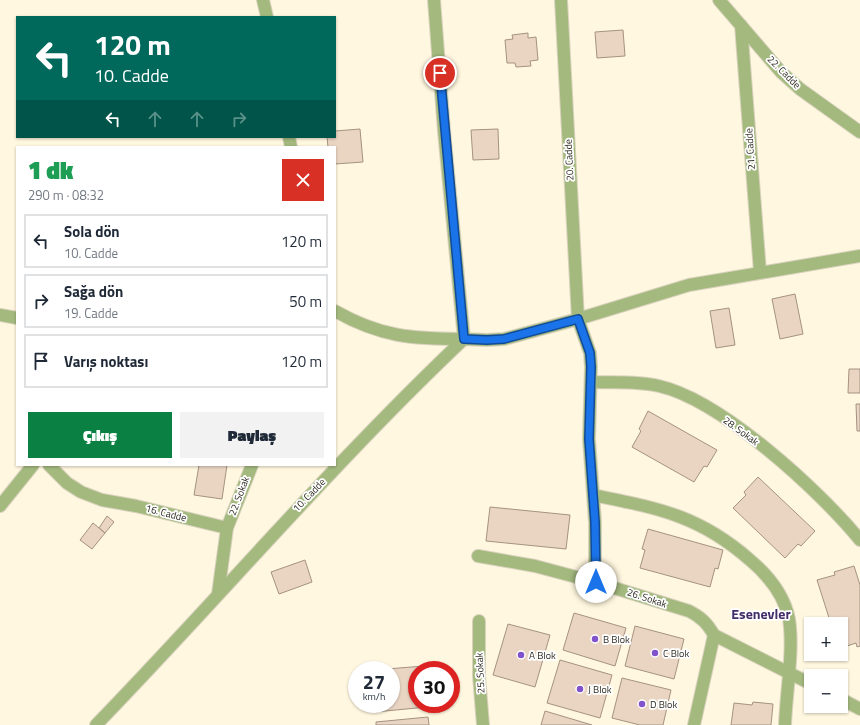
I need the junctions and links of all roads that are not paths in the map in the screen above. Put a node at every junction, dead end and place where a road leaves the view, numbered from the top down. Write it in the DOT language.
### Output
graph roads {
  1 [pos="263,0"];
  2 [pos="434,0"];
  3 [pos="561,0"];
  4 [pos="719,0"];
  5 [pos="267,16"];
  6 [pos="741,25"];
  7 [pos="860,132"];
  8 [pos="860,256"];
  9 [pos="760,272"];
  10 [pos="336,312"];
  11 [pos="0,315"];
  12 [pos="16,318"];
  13 [pos="578,319"];
  14 [pos="464,339"];
  15 [pos="592,382"];
  16 [pos="32,466"];
  17 [pos="50,466"];
  18 [pos="252,466"];
  19 [pos="593,495"];
  20 [pos="0,506"];
  21 [pos="227,528"];
  22 [pos="860,540"];
  23 [pos="478,556"];
  24 [pos="596,582"];
  25 [pos="218,594"];
  26 [pos="479,621"];
  27 [pos="714,636"];
  28 [pos="788,673"];
  29 [pos="804,681"];
  30 [pos="848,703"];
  31 [pos="860,709"];
  32 [pos="96,725"];
  33 [pos="483,725"];
  34 [pos="694,725"];
  35 [pos="784,725"];
  1 -- 5 [label="street"];
  2 -- 14 [label="street"];
  3 -- 13 [label="street, 20. Cadde"];
  4 -- 6 [label="street, 22. Cadde"];
  6 -- 7 [label="street, 22. Cadde"];
  6 -- 9 [label="street, 21. Cadde"];
  8 -- 9 [label="street"];
  9 -- 13 [label="street"];
  10 -- 14 [label="street"];
  11 -- 12 [label="street"];
  13 -- 14 [label="street"];
  13 -- 15 [label="street, 20. Cadde"];
  14 -- 25 [label="street, 10. Cadde"];
  15 -- 19 [label="street, 20. Cadde"];
  15 -- 22 [label="street, 28. Sokak"];
  16 -- 20 [label="street"];
  17 -- 21 [label="street, 16. Cadde"];
  18 -- 21 [label="street, 22. Sokak"];
  19 -- 24 [label="street, 20. Cadde"];
  19 -- 28 [label="street"];
  21 -- 25 [label="street"];
  23 -- 24 [label="street, 26. Sokak"];
  24 -- 27 [label="street, 26. Sokak"];
  25 -- 32 [label="street, 10. Cadde"];
  26 -- 33 [label="street, 25. Sokak"];
  27 -- 28 [label="street"];
  27 -- 34 [label="street"];
  28 -- 29 [label="street"];
  28 -- 35 [label="street"];
  30 -- 31 [label="street"];
}
